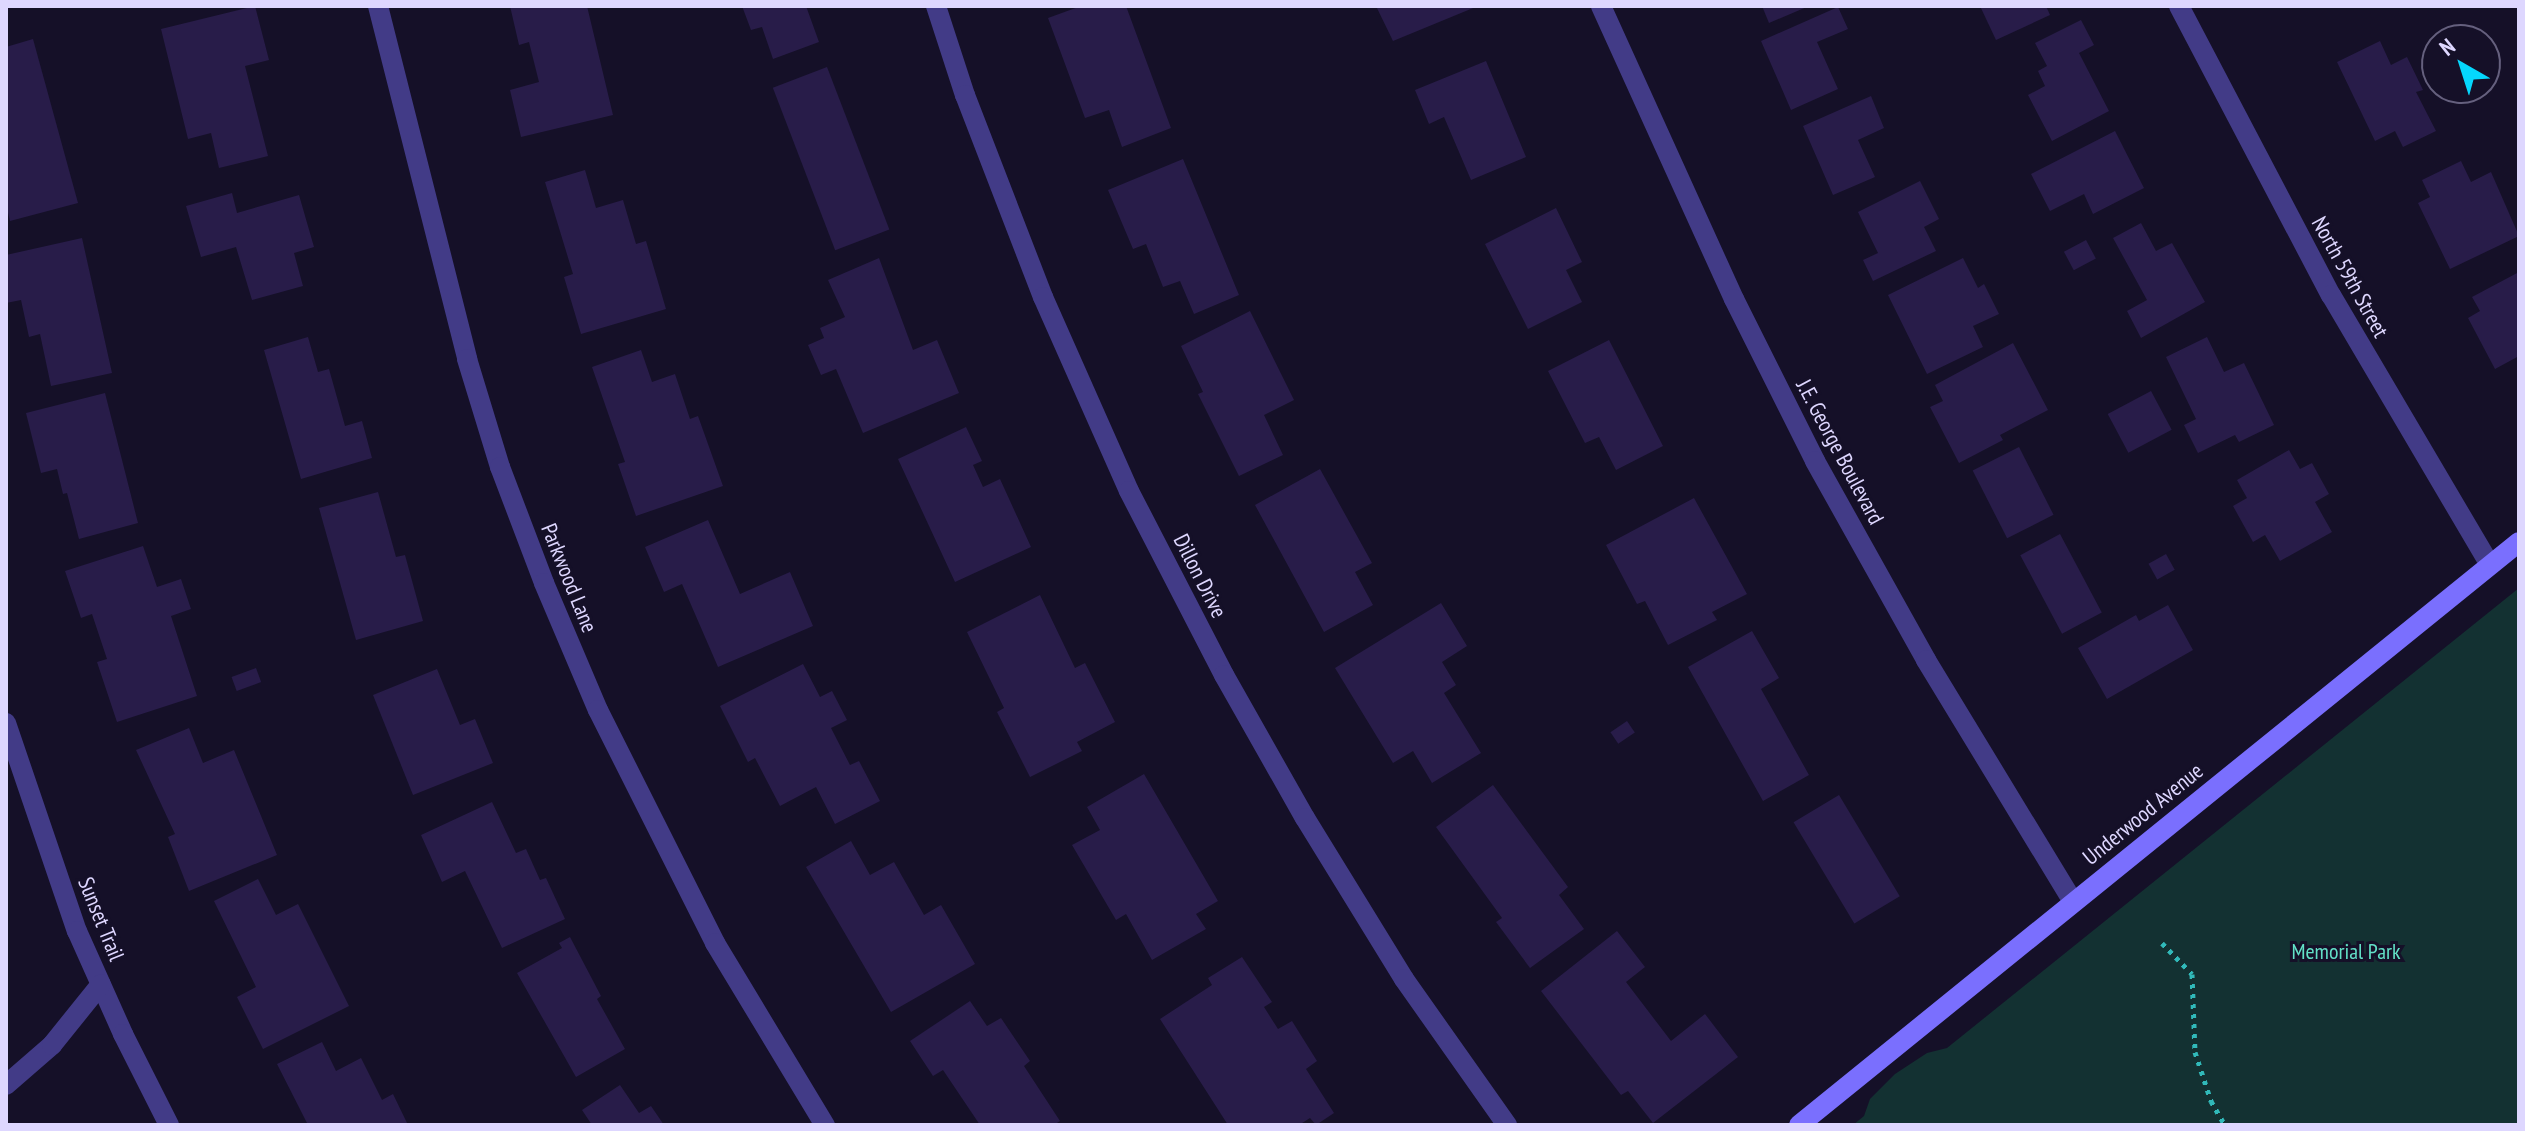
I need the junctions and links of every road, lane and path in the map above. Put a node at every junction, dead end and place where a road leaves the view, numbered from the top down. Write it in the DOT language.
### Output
graph roads {
  1 [pos="378,6"];
  2 [pos="936,6"];
  3 [pos="1601,6"];
  4 [pos="2179,6"];
  5 [pos="2519,542"];
  6 [pos="2490,565"];
  7 [pos="6,723"];
  8 [pos="2073,902"];
  9 [pos="2162,943"];
  10 [pos="101,984"];
  11 [pos="6,1085"];
  12 [pos="169,1125"];
  13 [pos="825,1125"];
  14 [pos="1507,1125"];
  15 [pos="1799,1125"];
  16 [pos="2225,1125"];
  1 -- 13 [label="street, Parkwood Lane"];
  2 -- 14 [label="street, Dillon Drive"];
  3 -- 8 [label="street, J.E. George Boulevard"];
  4 -- 6 [label="street, North 59th Street"];
  5 -- 6 [label="main road, Underwood Avenue"];
  6 -- 8 [label="main road, Underwood Avenue"];
  7 -- 10 [label="street, Sunset Trail"];
  8 -- 15 [label="main road, Underwood Avenue"];
  9 -- 16 [label="path"];
  10 -- 11 [label="street"];
  10 -- 12 [label="street, Sunset Trail"];
}
